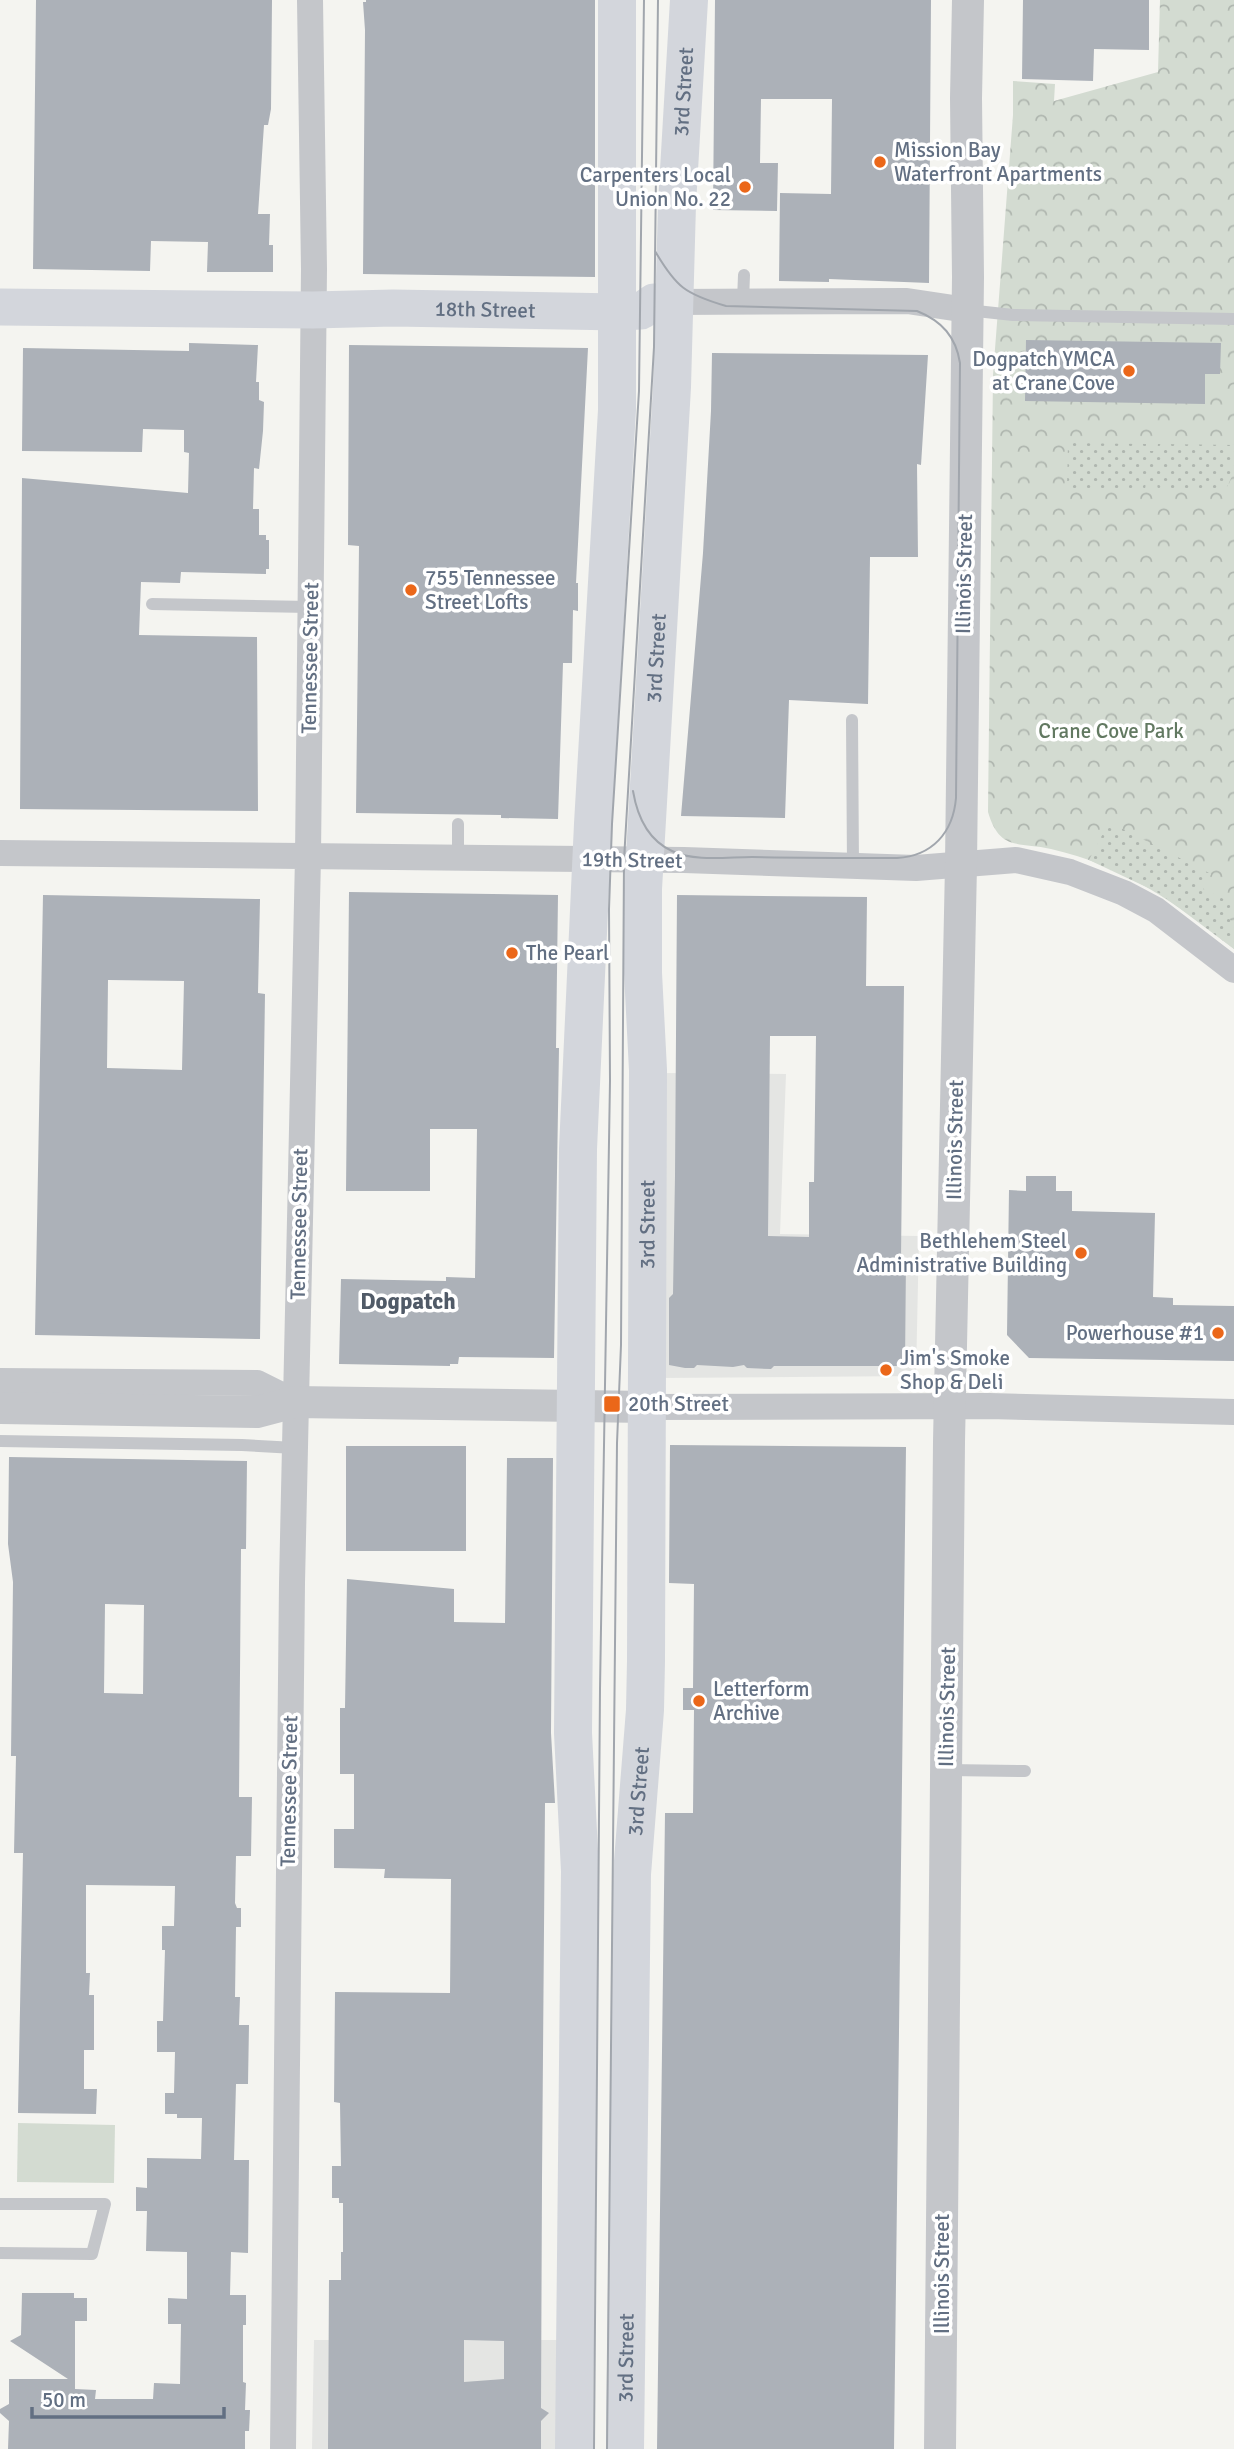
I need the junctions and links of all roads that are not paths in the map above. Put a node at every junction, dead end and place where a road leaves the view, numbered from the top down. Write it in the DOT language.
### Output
graph roads {
  1 [pos="310,0"];
  2 [pos="617,0"];
  3 [pos="690,0"];
  4 [pos="968,0"];
  5 [pos="744,275"];
  6 [pos="743,301"];
  7 [pos="674,302"];
  8 [pos="0,307"];
  9 [pos="313,310"];
  10 [pos="967,310"];
  11 [pos="619,312"];
  12 [pos="1234,319"];
  13 [pos="152,604"];
  14 [pos="310,607"];
  15 [pos="852,720"];
  16 [pos="457,824"];
  17 [pos="0,853"];
  18 [pos="308,857"];
  19 [pos="458,858"];
  20 [pos="592,859"];
  21 [pos="644,860"];
  22 [pos="961,864"];
  23 [pos="853,867"];
  24 [pos="1234,970"];
  25 [pos="0,1381"];
  26 [pos="295,1402"];
  27 [pos="577,1406"];
  28 [pos="648,1407"];
  29 [pos="950,1407"];
  30 [pos="0,1408"];
  31 [pos="1234,1412"];
  32 [pos="0,1441"];
  33 [pos="295,1448"];
  34 [pos="946,1770"];
  35 [pos="1025,1771"];
  36 [pos="0,2204"];
  37 [pos="0,2253"];
  38 [pos="283,2449"];
  39 [pos="574,2449"];
  40 [pos="625,2449"];
  41 [pos="940,2449"];
  1 -- 9 [label="street, Tennessee Street"];
  2 -- 11 [label="main road"];
  3 -- 7 [label="main road, 3rd Street"];
  4 -- 10 [label="street, Illinois Street"];
  5 -- 6 [label="lane"];
  6 -- 7 [label="street, 18th Street"];
  6 -- 10 [label="street, 18th Street"];
  7 -- 11 [label="main road, 18th Street"];
  7 -- 21 [label="main road, 3rd Street"];
  8 -- 9 [label="main road, 18th Street"];
  9 -- 11 [label="main road, 18th Street"];
  9 -- 14 [label="street, Tennessee Street"];
  10 -- 12 [label="lane"];
  10 -- 22 [label="street, Illinois Street"];
  11 -- 20 [label="main road"];
  13 -- 14 [label="lane"];
  14 -- 18 [label="street, Tennessee Street"];
  15 -- 23 [label="lane"];
  16 -- 19 [label="lane"];
  17 -- 18 [label="street, 19th Street"];
  18 -- 19 [label="street, 19th Street"];
  18 -- 26 [label="street, Tennessee Street"];
  19 -- 20 [label="street, 19th Street"];
  20 -- 21 [label="street, 19th Street"];
  20 -- 27 [label="main road"];
  21 -- 23 [label="street, 19th Street"];
  21 -- 28 [label="main road, 3rd Street"];
  22 -- 23 [label="street, 19th Street"];
  22 -- 24 [label="street, 19th Street"];
  22 -- 29 [label="street, Illinois Street"];
  25 -- 26 [label="street"];
  26 -- 27 [label="street"];
  26 -- 30 [label="street"];
  26 -- 33 [label="street, Tennessee Street"];
  27 -- 28 [label="street"];
  27 -- 39 [label="main road"];
  28 -- 29 [label="street"];
  28 -- 40 [label="main road, 3rd Street"];
  29 -- 31 [label="street"];
  29 -- 34 [label="street, Illinois Street"];
  32 -- 33 [label="lane"];
  33 -- 38 [label="street, Tennessee Street"];
  34 -- 35 [label="lane"];
  34 -- 41 [label="street, Illinois Street"];
  36 -- 37 [label="lane"];
}
